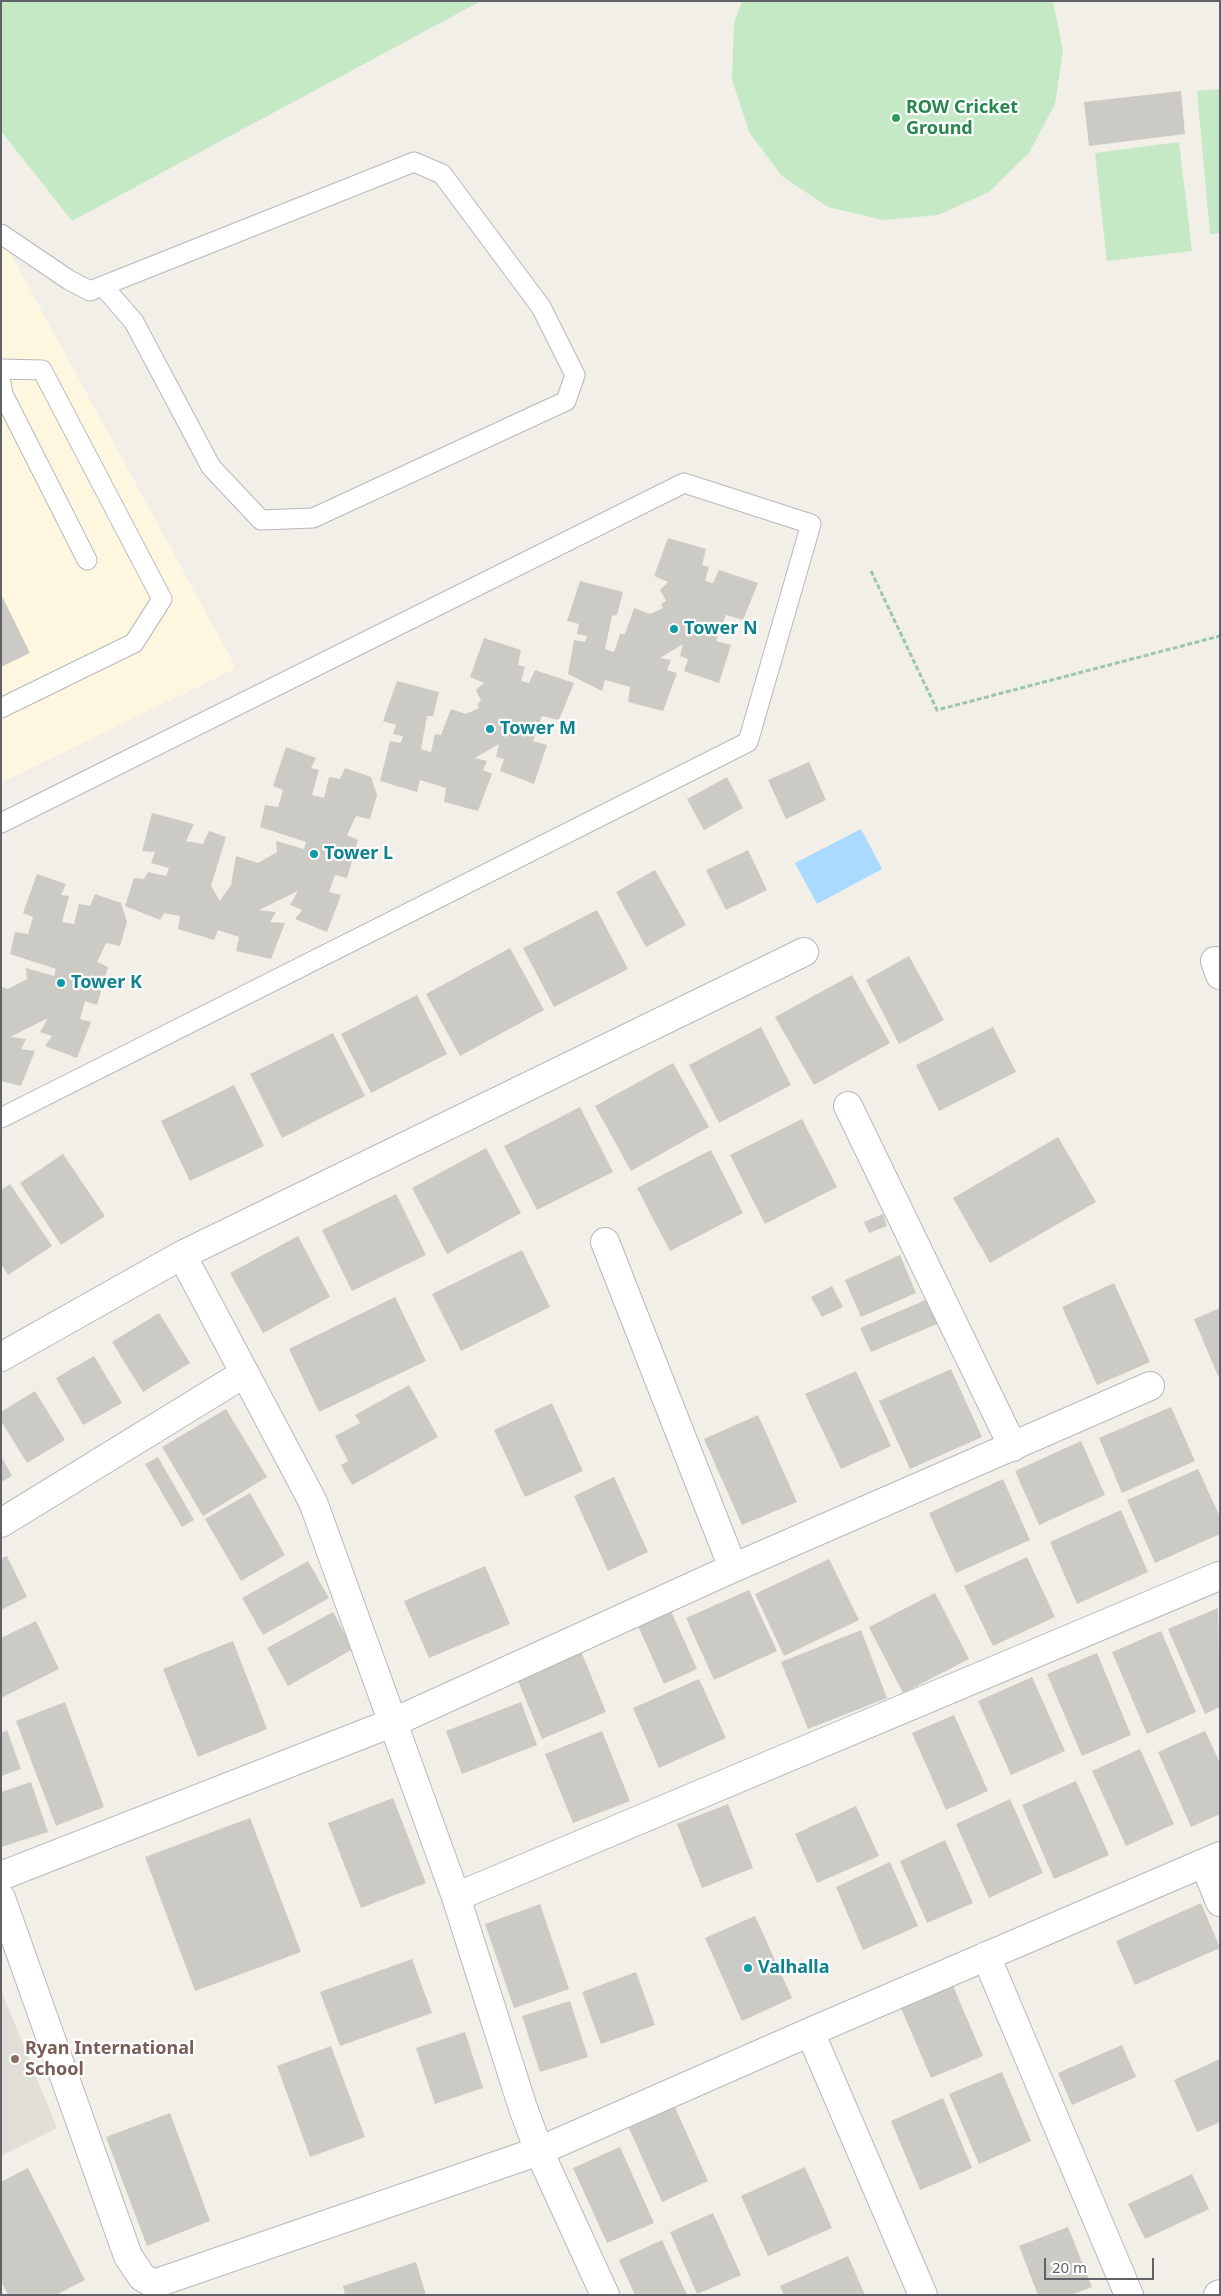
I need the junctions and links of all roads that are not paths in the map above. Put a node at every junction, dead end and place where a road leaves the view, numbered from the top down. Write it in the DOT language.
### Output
graph roads {
  1 [pos="1,234"];
  2 [pos="103,286"];
  3 [pos="1,369"];
  4 [pos="1,383"];
  5 [pos="87,560"];
  6 [pos="1,708"];
  7 [pos="1,823"];
  8 [pos="804,952"];
  9 [pos="848,1106"];
  10 [pos="1,1118"];
  11 [pos="605,1242"];
  12 [pos="182,1255"];
  13 [pos="1,1357"];
  14 [pos="244,1373"];
  15 [pos="1150,1386"];
  16 [pos="1013,1447"];
  17 [pos="1,1523"];
  18 [pos="733,1568"];
  19 [pos="1219,1576"];
  20 [pos="394,1722"];
  21 [pos="1212,1860"];
  22 [pos="1,1876"];
  23 [pos="456,1897"];
  24 [pos="1,1898"];
  25 [pos="1220,1902"];
  26 [pos="986,1956"];
  27 [pos="810,2032"];
  28 [pos="539,2151"];
  29 [pos="605,2295"];
  30 [pos="923,2295"];
  31 [pos="1129,2295"];
  1 -- 2 [label="lane"];
  2 -- 2 [label="lane"];
  3 -- 6 [label="lane"];
  4 -- 5 [label="lane"];
  7 -- 10 [label="lane"];
  8 -- 12 [label="street"];
  9 -- 16 [label="street"];
  11 -- 18 [label="street"];
  12 -- 13 [label="street"];
  12 -- 14 [label="street"];
  14 -- 17 [label="street"];
  14 -- 20 [label="street"];
  15 -- 16 [label="street"];
  16 -- 18 [label="street"];
  18 -- 20 [label="street"];
  19 -- 23 [label="street"];
  20 -- 22 [label="street"];
  20 -- 23 [label="street"];
  21 -- 25 [label="street"];
  21 -- 26 [label="street"];
  23 -- 28 [label="street"];
  24 -- 28 [label="street"];
  26 -- 27 [label="street"];
  26 -- 31 [label="street"];
  27 -- 28 [label="street"];
  27 -- 30 [label="street"];
  28 -- 29 [label="street"];
}
